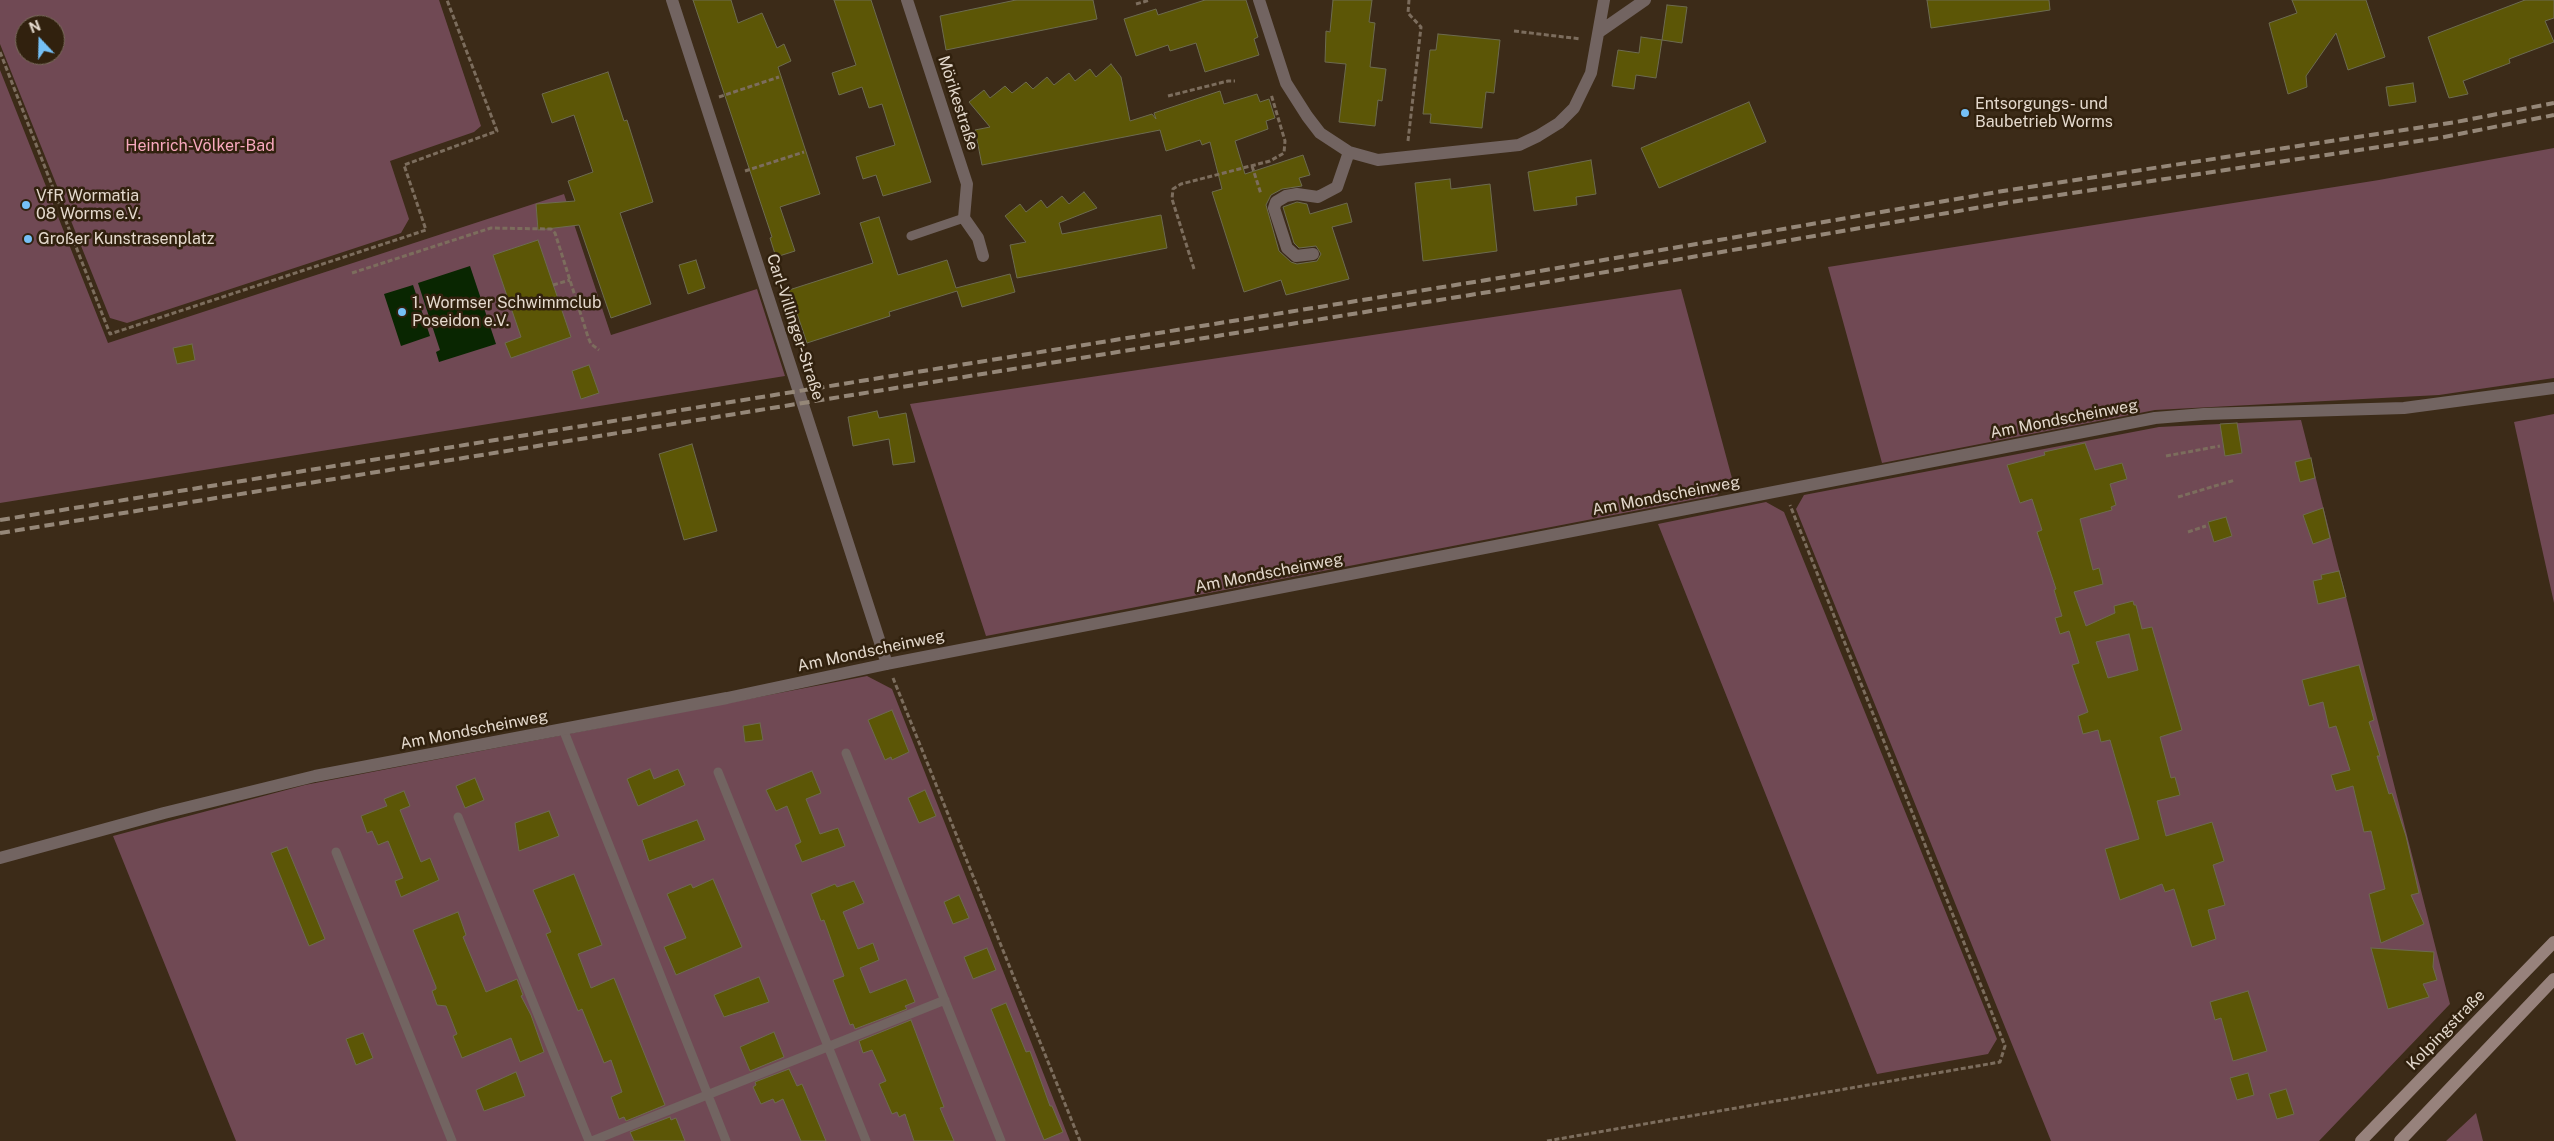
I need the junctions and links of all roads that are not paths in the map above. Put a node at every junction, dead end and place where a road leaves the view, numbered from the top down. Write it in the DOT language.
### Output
graph roads {
  1 [pos="672,0"];
  2 [pos="907,0"];
  3 [pos="1259,0"];
  4 [pos="1604,0"];
  5 [pos="1645,0"];
  6 [pos="1598,36"];
  7 [pos="1349,152"];
  8 [pos="964,218"];
  9 [pos="911,236"];
  10 [pos="1313,254"];
  11 [pos="983,256"];
  12 [pos="2554,388"];
  13 [pos="887,664"];
  14 [pos="563,729"];
  15 [pos="846,753"];
  16 [pos="718,772"];
  17 [pos="458,817"];
  18 [pos="336,852"];
  19 [pos="0,858"];
  20 [pos="2554,942"];
  21 [pos="2554,979"];
  22 [pos="945,1000"];
  23 [pos="828,1047"];
  24 [pos="707,1094"];
  25 [pos="452,1141"];
  26 [pos="590,1141"];
  27 [pos="726,1141"];
  28 [pos="866,1141"];
  29 [pos="1001,1141"];
  30 [pos="2361,1141"];
  31 [pos="2400,1141"];
  1 -- 13 [label="street, Carl-Villinger-Straße"];
  2 -- 8 [label="street, Mörikestraße"];
  3 -- 7 [label="street"];
  4 -- 6 [label="street"];
  5 -- 6 [label="street"];
  6 -- 7 [label="street"];
  7 -- 10 [label="street"];
  8 -- 9 [label="lane"];
  8 -- 11 [label="street"];
  12 -- 13 [label="street, Am Mondscheinweg"];
  13 -- 14 [label="street, Am Mondscheinweg"];
  14 -- 19 [label="street, Am Mondscheinweg"];
  14 -- 24 [label="lane"];
  15 -- 22 [label="lane"];
  16 -- 23 [label="lane"];
  17 -- 26 [label="lane"];
  18 -- 25 [label="lane"];
  20 -- 30 [label="main road, Kolpingstraße"];
  21 -- 31 [label="main road"];
  22 -- 23 [label="lane"];
  22 -- 29 [label="lane"];
  23 -- 24 [label="lane"];
  23 -- 28 [label="lane"];
  24 -- 26 [label="lane"];
  24 -- 27 [label="lane"];
}
